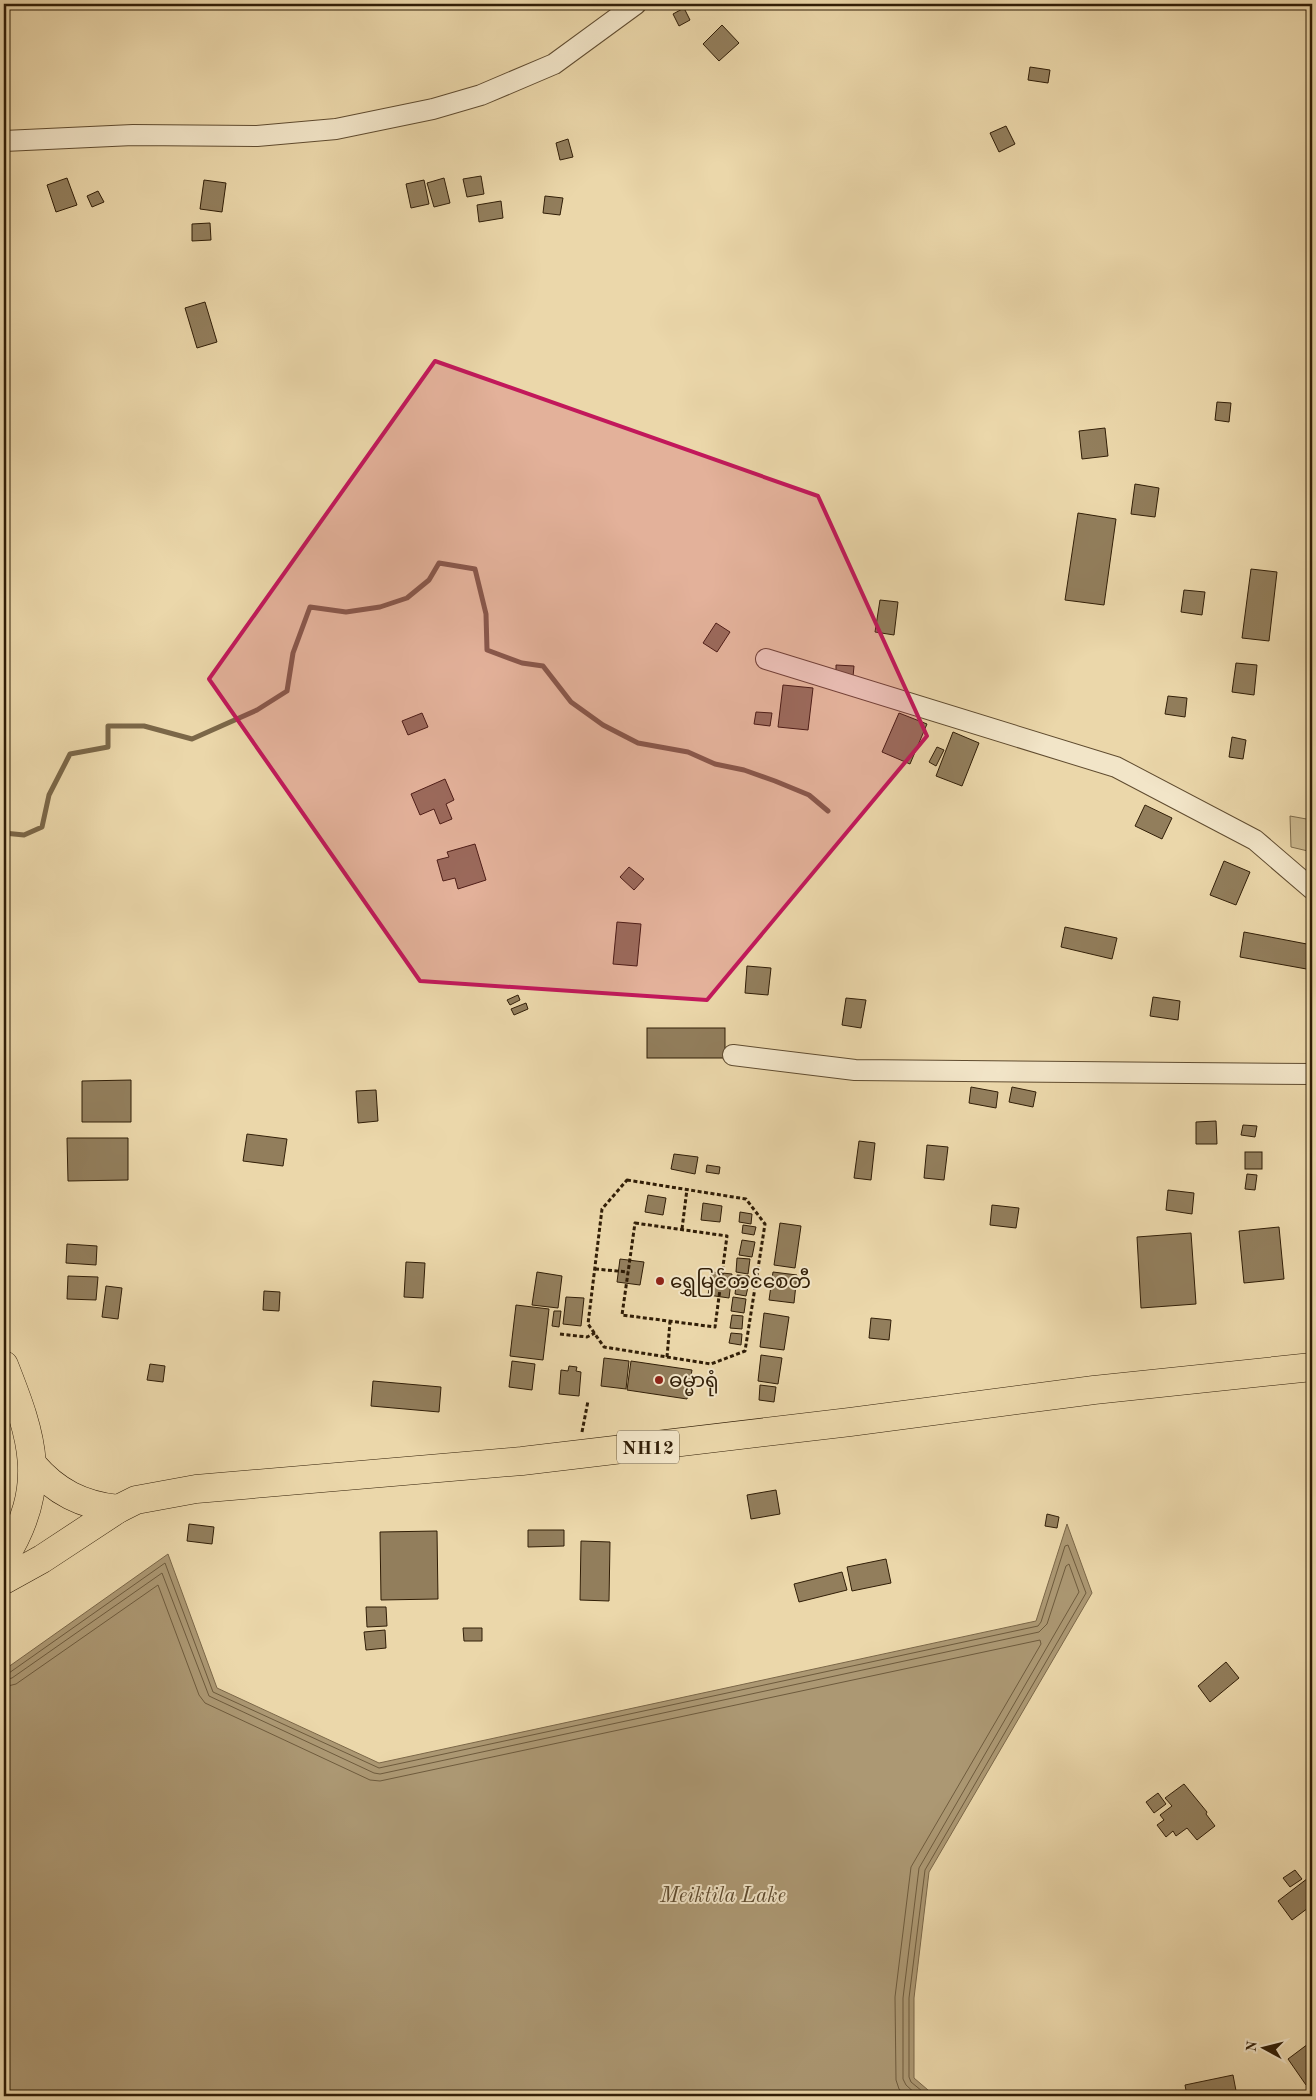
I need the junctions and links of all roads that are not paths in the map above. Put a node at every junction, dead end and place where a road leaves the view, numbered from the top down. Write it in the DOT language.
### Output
graph roads {
  1 [pos="636,4"];
  2 [pos="4,141"];
  3 [pos="766,659"];
  4 [pos="1312,888"];
  5 [pos="733,1055"];
  6 [pos="1312,1074"];
  7 [pos="4,1365"];
  8 [pos="1312,1367"];
  9 [pos="33,1464"];
  10 [pos="118,1509"];
  11 [pos="4,1558"];
  12 [pos="4,1580"];
  1 -- 2 [label="street"];
  3 -- 4 [label="street"];
  5 -- 6 [label="street"];
  7 -- 9 [label="highway"];
  8 -- 10 [label="highway, NH12"];
  9 -- 10 [label="highway"];
  9 -- 11 [label="highway"];
  10 -- 12 [label="highway, NH12"];
}
